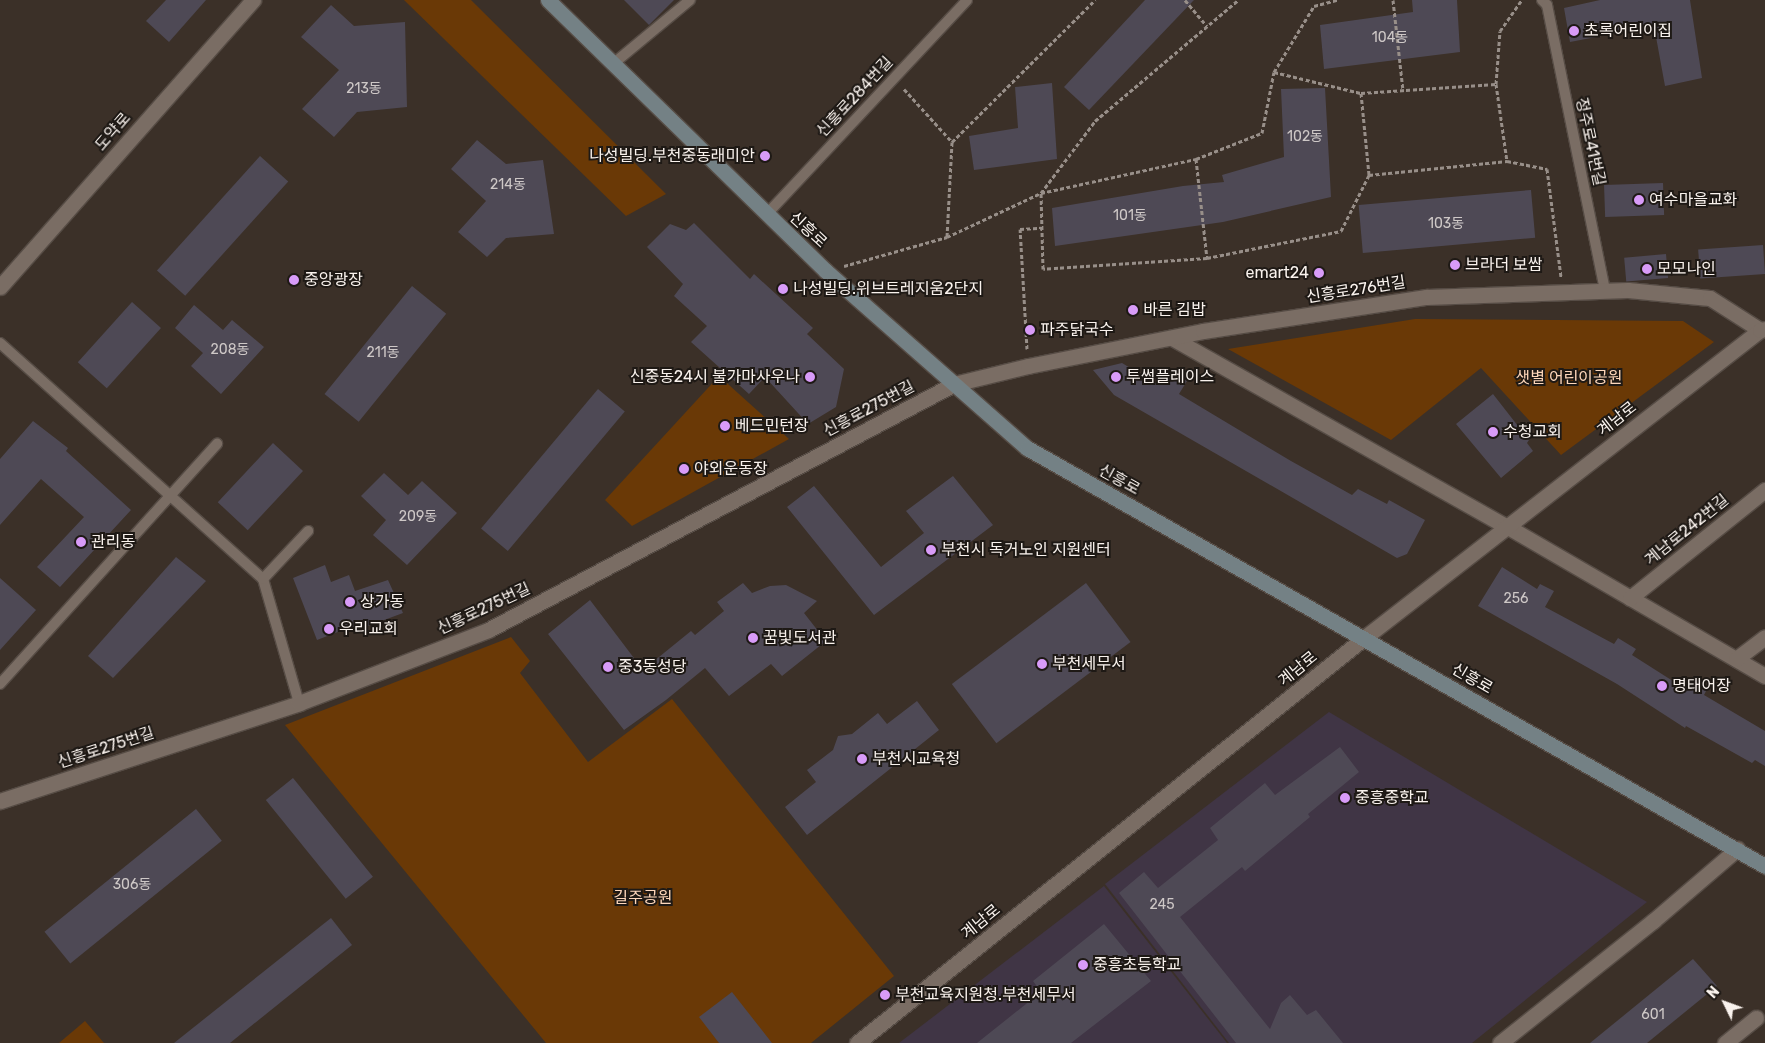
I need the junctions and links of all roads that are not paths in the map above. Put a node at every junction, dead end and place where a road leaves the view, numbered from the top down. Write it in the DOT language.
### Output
graph roads {
  1 [pos="253,0"];
  2 [pos="548,0"];
  3 [pos="690,0"];
  4 [pos="967,0"];
  5 [pos="1542,0"];
  6 [pos="613,64"];
  7 [pos="766,215"];
  8 [pos="0,287"];
  9 [pos="1605,291"];
  10 [pos="1762,330"];
  11 [pos="1172,338"];
  12 [pos="0,343"];
  13 [pos="954,384"];
  14 [pos="217,444"];
  15 [pos="1765,490"];
  16 [pos="170,496"];
  17 [pos="1508,527"];
  18 [pos="308,531"];
  19 [pos="263,580"];
  20 [pos="1630,598"];
  21 [pos="1765,637"];
  22 [pos="1364,638"];
  23 [pos="1736,659"];
  24 [pos="1765,676"];
  25 [pos="0,684"];
  26 [pos="299,702"];
  27 [pos="0,801"];
  28 [pos="1737,849"];
  29 [pos="1765,866"];
  30 [pos="1756,1018"];
  31 [pos="857,1043"];
  32 [pos="1500,1043"];
  33 [pos="1725,1043"];
  1 -- 8 [label="street, 도약로"];
  2 -- 6 [label="street, 신흥로"];
  3 -- 6 [label="lane"];
  4 -- 7 [label="lane, 신흥로284번길"];
  5 -- 9 [label="lane, 정주로41번길"];
  6 -- 7 [label="street, 신흥로"];
  7 -- 13 [label="street, 신흥로"];
  9 -- 10 [label="street, 신흥로276번길"];
  9 -- 11 [label="street, 신흥로276번길"];
  10 -- 17 [label="street, 계남로"];
  11 -- 13 [label="street, 신흥로276번길"];
  11 -- 17 [label="street"];
  12 -- 16 [label="lane"];
  13 -- 22 [label="street, 신흥로"];
  13 -- 26 [label="street, 신흥로275번길"];
  14 -- 16 [label="lane"];
  15 -- 20 [label="street, 계남로242번길"];
  16 -- 19 [label="lane"];
  16 -- 25 [label="lane"];
  17 -- 20 [label="street"];
  17 -- 22 [label="street, 계남로"];
  18 -- 19 [label="lane"];
  19 -- 26 [label="lane"];
  20 -- 23 [label="street"];
  21 -- 23 [label="street"];
  22 -- 28 [label="street, 신흥로"];
  22 -- 31 [label="street, 계남로"];
  23 -- 24 [label="street"];
  26 -- 27 [label="street, 신흥로275번길"];
  28 -- 29 [label="street, 신흥로"];
  28 -- 32 [label="street"];
  30 -- 33 [label="street"];
}
